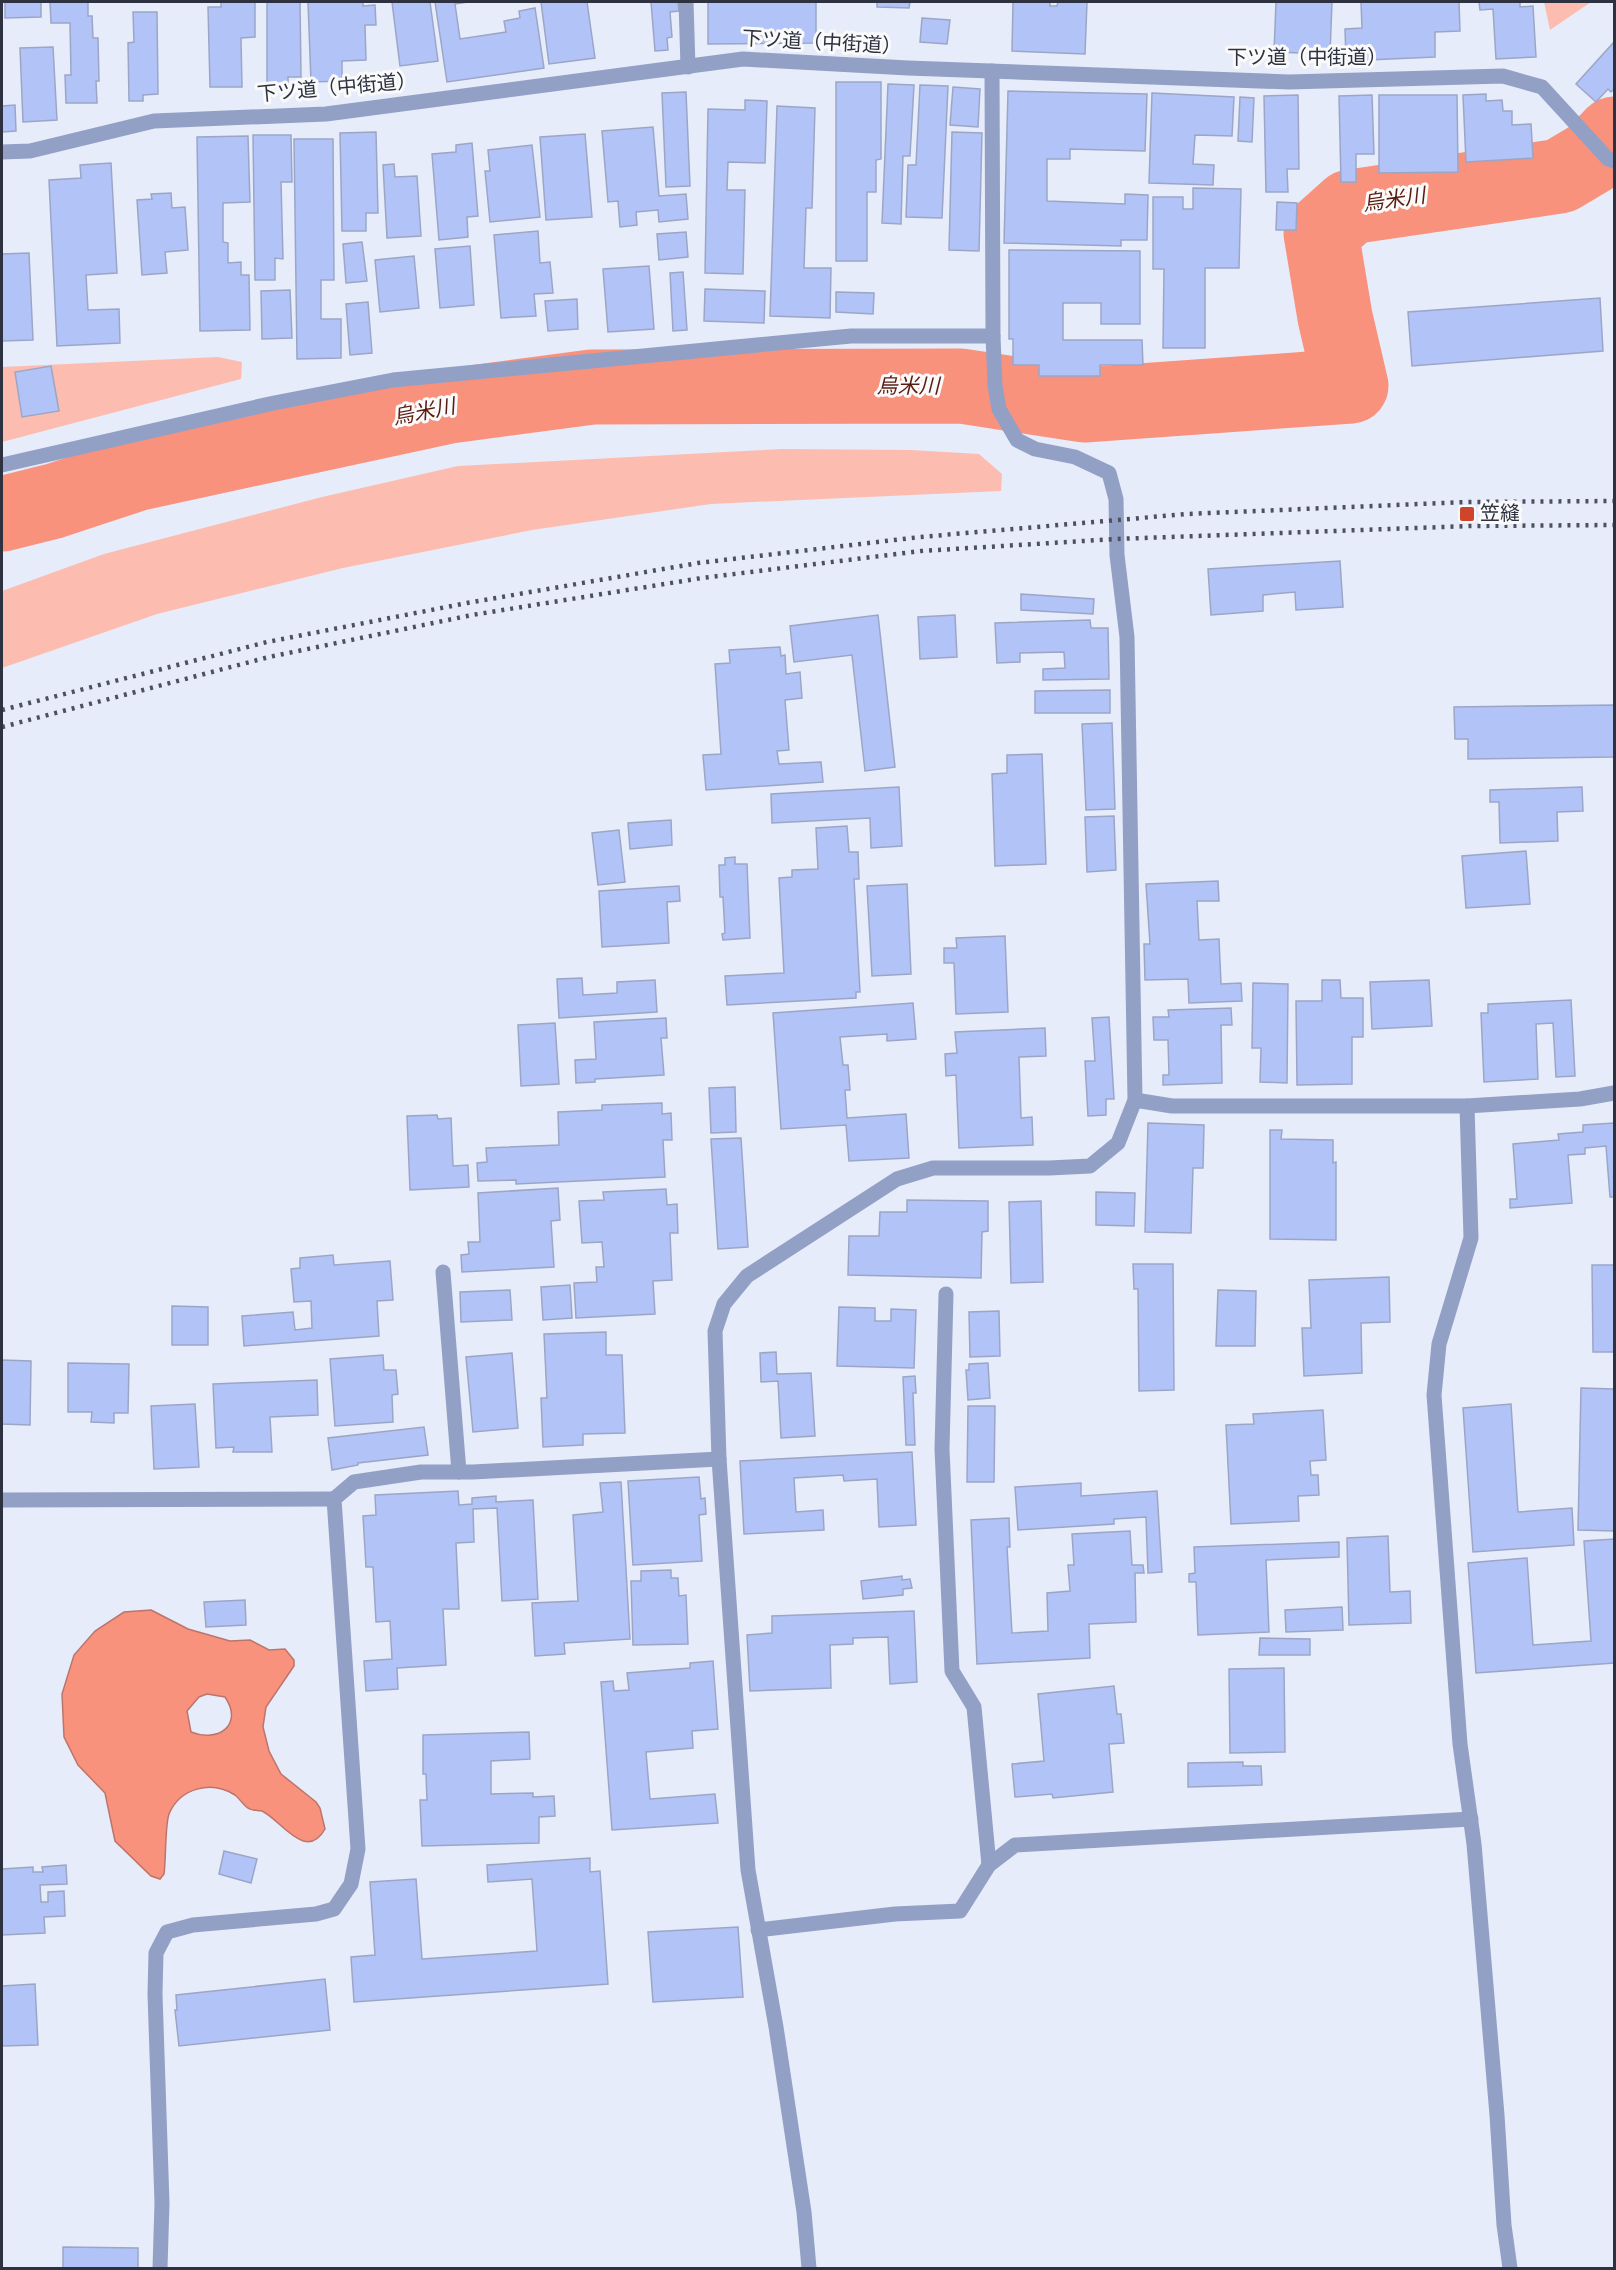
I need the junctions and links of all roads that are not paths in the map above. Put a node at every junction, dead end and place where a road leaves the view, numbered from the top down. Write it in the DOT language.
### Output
graph roads {
  1 [pos="686,2"];
  2 [pos="688,67"];
  3 [pos="992,71"];
  4 [pos="2,152"];
  5 [pos="1614,161"];
  6 [pos="993,336"];
  7 [pos="2,465"];
  8 [pos="1614,1094"];
  9 [pos="1135,1101"];
  10 [pos="1467,1106"];
  11 [pos="443,1272"];
  12 [pos="946,1294"];
  13 [pos="719,1459"];
  14 [pos="459,1472"];
  15 [pos="334,1499"];
  16 [pos="2,1500"];
  17 [pos="1471,1819"];
  18 [pos="989,1865"];
  19 [pos="758,1930"];
  20 [pos="160,2268"];
  21 [pos="809,2268"];
  22 [pos="1510,2268"];
  1 -- 2 [label="street"];
  2 -- 3 [label="street, 下ツ道（中街道）"];
  2 -- 4 [label="street, 下ツ道（中街道）"];
  3 -- 5 [label="street, 下ツ道（中街道）"];
  3 -- 6 [label="street"];
  6 -- 7 [label="street"];
  6 -- 9 [label="street"];
  8 -- 10 [label="street"];
  9 -- 10 [label="street"];
  9 -- 13 [label="street"];
  10 -- 17 [label="street"];
  11 -- 14 [label="street"];
  12 -- 18 [label="street"];
  13 -- 14 [label="street"];
  13 -- 19 [label="street"];
  14 -- 15 [label="street"];
  15 -- 16 [label="street"];
  15 -- 20 [label="street"];
  17 -- 18 [label="street"];
  17 -- 22 [label="street"];
  18 -- 19 [label="street"];
  19 -- 21 [label="street"];
}
